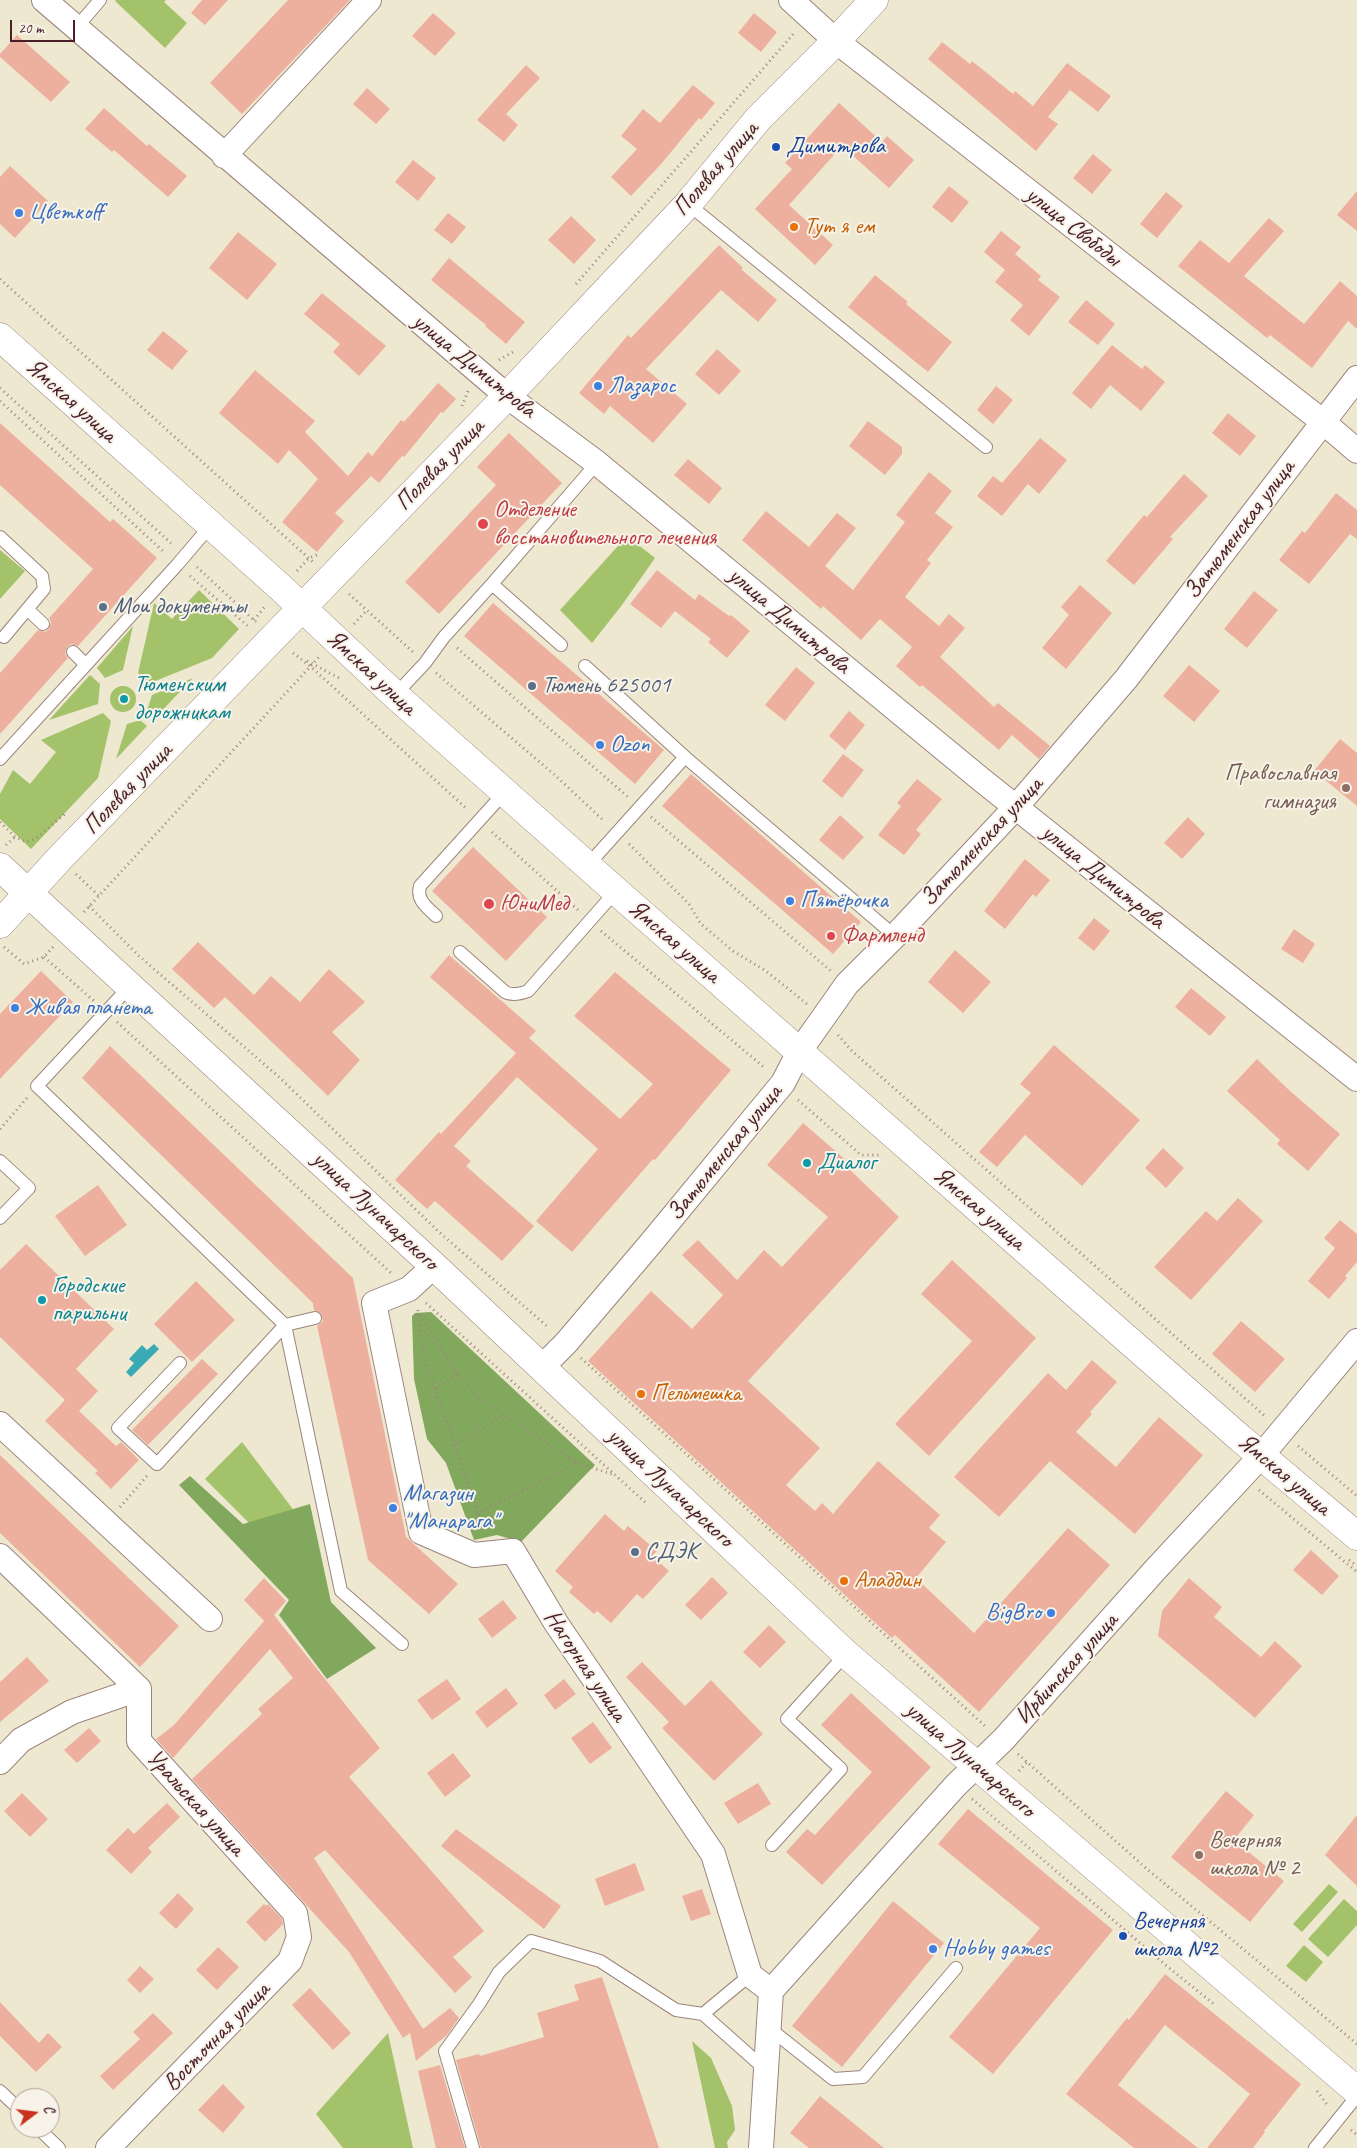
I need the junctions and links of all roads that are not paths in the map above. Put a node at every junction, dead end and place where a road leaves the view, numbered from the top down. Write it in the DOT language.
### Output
graph roads {
  1 [pos="44,0"];
  2 [pos="100,0"];
  3 [pos="369,0"];
  4 [pos="791,0"];
  5 [pos="874,0"];
  6 [pos="76,28"];
  7 [pos="836,41"];
  8 [pos="224,156"];
  9 [pos="688,204"];
  10 [pos="0,337"];
  11 [pos="1357,378"];
  12 [pos="507,396"];
  13 [pos="1322,422"];
  14 [pos="986,447"];
  15 [pos="1357,451"];
  16 [pos="597,463"];
  17 [pos="210,525"];
  18 [pos="0,537"];
  19 [pos="492,584"];
  20 [pos="302,608"];
  21 [pos="27,609"];
  22 [pos="43,624"];
  23 [pos="4,636"];
  24 [pos="561,645"];
  25 [pos="73,652"];
  26 [pos="86,665"];
  27 [pos="585,666"];
  28 [pos="395,695"];
  29 [pos="685,757"];
  30 [pos="0,759"];
  31 [pos="504,793"];
  32 [pos="1015,808"];
  33 [pos="0,866"];
  34 [pos="587,866"];
  35 [pos="616,891"];
  36 [pos="29,893"];
  37 [pos="436,916"];
  38 [pos="0,924"];
  39 [pos="895,936"];
  40 [pos="460,952"];
  41 [pos="131,985"];
  42 [pos="799,1052"];
  43 [pos="1357,1079"];
  44 [pos="0,1161"];
  45 [pos="0,1218"];
  46 [pos="434,1266"];
  47 [pos="315,1318"];
  48 [pos="285,1325"];
  49 [pos="1357,1341"];
  50 [pos="180,1363"];
  51 [pos="542,1367"];
  52 [pos="0,1424"];
  53 [pos="1252,1465"];
  54 [pos="1357,1536"];
  55 [pos="0,1556"];
  56 [pos="210,1619"];
  57 [pos="402,1644"];
  58 [pos="846,1654"];
  59 [pos="139,1689"];
  60 [pos="0,1762"];
  61 [pos="977,1765"];
  62 [pos="772,1845"];
  63 [pos="294,1913"];
  64 [pos="956,1968"];
  65 [pos="750,1975"];
  66 [pos="771,1991"];
  67 [pos="703,2014"];
  68 [pos="769,2028"];
  69 [pos="766,2070"];
  70 [pos="0,2091"];
  71 [pos="1357,2091"];
  72 [pos="1357,2096"];
  73 [pos="10,2100"];
  74 [pos="48,2138"];
  75 [pos="59,2148"];
  76 [pos="108,2148"];
  77 [pos="473,2148"];
  78 [pos="761,2148"];
  79 [pos="1315,2148"];
  1 -- 6 [label="street, улица Димитрова"];
  2 -- 6 [label="lane"];
  3 -- 8 [label="street"];
  4 -- 7 [label="street, улица Свободы"];
  5 -- 7 [label="main road, Полевая улица"];
  6 -- 8 [label="street, улица Димитрова"];
  7 -- 9 [label="main road, Полевая улица"];
  7 -- 13 [label="street, улица Свободы"];
  8 -- 12 [label="street, улица Димитрова"];
  9 -- 12 [label="main road, Полевая улица"];
  9 -- 14 [label="lane"];
  10 -- 17 [label="main road, Ямская улица"];
  11 -- 13 [label="street, Затюменская улица"];
  12 -- 16 [label="street, улица Димитрова"];
  12 -- 20 [label="main road, Полевая улица"];
  13 -- 15 [label="street, улица Свободы"];
  13 -- 32 [label="street, Затюменская улица"];
  16 -- 19 [label="lane"];
  16 -- 32 [label="street, улица Димитрова"];
  17 -- 20 [label="main road, Ямская улица"];
  17 -- 26 [label="lane"];
  18 -- 21 [label="lane"];
  19 -- 24 [label="lane"];
  19 -- 28 [label="lane"];
  20 -- 28 [label="main road, Ямская улица"];
  20 -- 36 [label="main road, Полевая улица"];
  21 -- 22 [label="lane"];
  21 -- 23 [label="lane"];
  25 -- 26 [label="lane"];
  26 -- 30 [label="lane"];
  27 -- 29 [label="lane"];
  28 -- 31 [label="main road, Ямская улица"];
  29 -- 34 [label="lane"];
  29 -- 39 [label="lane"];
  31 -- 34 [label="main road, Ямская улица"];
  31 -- 37 [label="lane"];
  32 -- 39 [label="street, Затюменская улица"];
  32 -- 43 [label="street, улица Димитрова"];
  33 -- 36 [label="main road, улица Луначарского"];
  34 -- 35 [label="main road, Ямская улица"];
  35 -- 40 [label="lane"];
  35 -- 42 [label="main road, Ямская улица"];
  36 -- 38 [label="main road, Полевая улица"];
  36 -- 41 [label="main road, улица Луначарского"];
  39 -- 42 [label="street, Затюменская улица"];
  41 -- 46 [label="main road, улица Луначарского"];
  41 -- 48 [label="lane"];
  42 -- 51 [label="street, Затюменская улица"];
  42 -- 53 [label="main road, Ямская улица"];
  44 -- 45 [label="lane"];
  46 -- 51 [label="main road, улица Луначарского"];
  46 -- 65 [label="street, Нагорная улица"];
  47 -- 48 [label="lane"];
  48 -- 50 [label="lane"];
  48 -- 57 [label="lane"];
  49 -- 53 [label="street, Ирбитская улица"];
  51 -- 58 [label="main road, улица Луначарского"];
  52 -- 56 [label="street"];
  53 -- 54 [label="main road, Ямская улица"];
  53 -- 61 [label="street, Ирбитская улица"];
  55 -- 59 [label="street"];
  58 -- 61 [label="main road, улица Луначарского"];
  58 -- 62 [label="lane"];
  59 -- 60 [label="street"];
  59 -- 63 [label="street, Уральская улица"];
  61 -- 66 [label="street, Ирбитская улица"];
  61 -- 71 [label="main road, улица Луначарского"];
  63 -- 76 [label="street, Восточная улица"];
  64 -- 68 [label="lane"];
  65 -- 66 [label="street"];
  65 -- 67 [label="lane"];
  66 -- 68 [label="street"];
  67 -- 69 [label="lane"];
  67 -- 77 [label="lane"];
  68 -- 69 [label="street"];
  69 -- 78 [label="street"];
  70 -- 73 [label="lane"];
  72 -- 79 [label="lane"];
  74 -- 75 [label="lane"];
}
